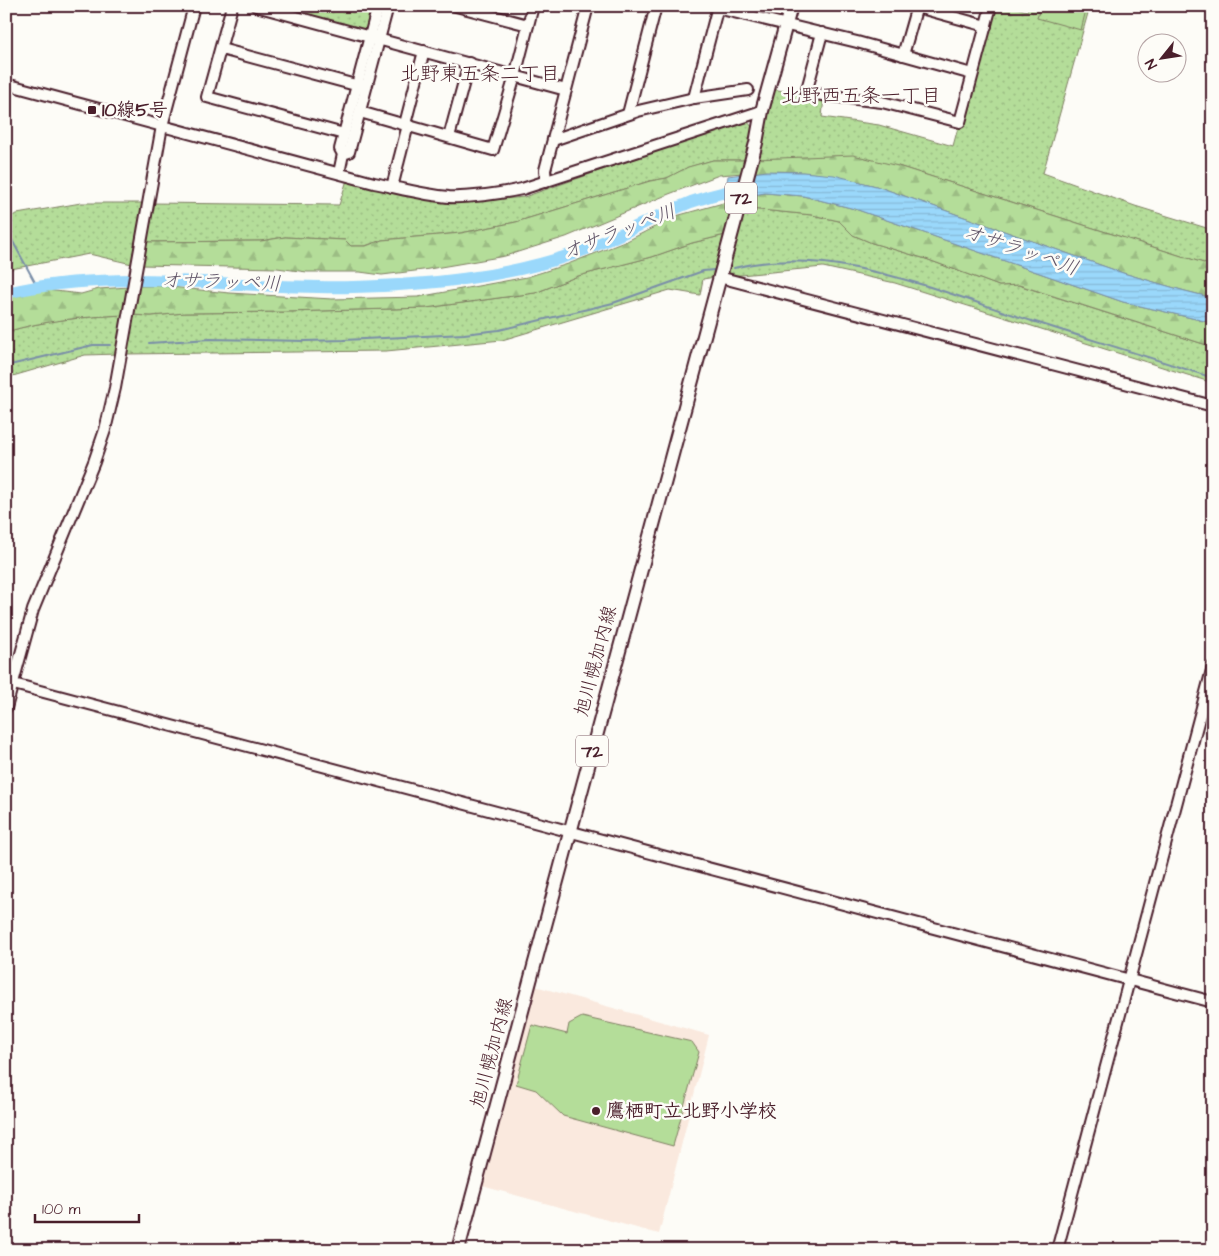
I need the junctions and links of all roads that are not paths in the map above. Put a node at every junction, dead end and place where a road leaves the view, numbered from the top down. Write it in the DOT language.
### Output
graph roads {
  1 [pos="194,6"];
  2 [pos="232,6"];
  3 [pos="256,6"];
  4 [pos="378,6"];
  5 [pos="388,6"];
  6 [pos="456,6"];
  7 [pos="533,6"];
  8 [pos="588,6"];
  9 [pos="656,6"];
  10 [pos="791,6"];
  11 [pos="991,6"];
  12 [pos="718,7"];
  13 [pos="917,7"];
  14 [pos="279,9"];
  15 [pos="786,24"];
  16 [pos="528,25"];
  17 [pos="986,26"];
  18 [pos="822,33"];
  19 [pos="375,38"];
  20 [pos="221,49"];
  21 [pos="424,51"];
  22 [pos="903,55"];
  23 [pos="469,63"];
  24 [pos="972,74"];
  25 [pos="515,76"];
  26 [pos="6,84"];
  27 [pos="361,87"];
  28 [pos="566,90"];
  29 [pos="748,90"];
  30 [pos="694,98"];
  31 [pos="762,111"];
  32 [pos="360,112"];
  33 [pos="628,114"];
  34 [pos="406,125"];
  35 [pos="162,126"];
  36 [pos="344,134"];
  37 [pos="450,137"];
  38 [pos="553,140"];
  39 [pos="343,154"];
  40 [pos="339,173"];
  41 [pos="546,182"];
  42 [pos="392,187"];
  43 [pos="719,277"];
  44 [pos="1213,406"];
  45 [pos="1213,666"];
  46 [pos="9,683"];
  47 [pos="6,708"];
  48 [pos="571,831"];
  49 [pos="1129,981"];
  50 [pos="1213,1002"];
  51 [pos="458,1250"];
  52 [pos="1057,1250"];
  1 -- 35 [label="street"];
  2 -- 20 [label="street"];
  3 -- 14 [label="street"];
  4 -- 19 [label="street"];
  5 -- 19 [label="street"];
  6 -- 16 [label="street"];
  7 -- 16 [label="street"];
  8 -- 28 [label="street"];
  9 -- 33 [label="street"];
  10 -- 15 [label="main road, 72"];
  11 -- 17 [label="street"];
  12 -- 15 [label="street"];
  12 -- 30 [label="street"];
  13 -- 17 [label="street"];
  13 -- 22 [label="street"];
  14 -- 19 [label="street"];
  15 -- 18 [label="street"];
  15 -- 31 [label="main road, 72"];
  16 -- 25 [label="street"];
  17 -- 24 [label="street"];
  18 -- 22 [label="street"];
  18 -- 24 [label="street"];
  19 -- 21 [label="street"];
  19 -- 27 [label="street"];
  20 -- 27 [label="street"];
  20 -- 36 [label="street"];
  21 -- 23 [label="street"];
  21 -- 34 [label="street"];
  22 -- 24 [label="street"];
  23 -- 25 [label="street"];
  23 -- 37 [label="street"];
  25 -- 28 [label="street"];
  25 -- 37 [label="street"];
  26 -- 35 [label="street"];
  27 -- 32 [label="street"];
  27 -- 36 [label="street"];
  28 -- 38 [label="street"];
  29 -- 30 [label="street"];
  30 -- 33 [label="street"];
  31 -- 41 [label="street"];
  31 -- 43 [label="main road, 旭川幌加内線 / 72"];
  32 -- 34 [label="street"];
  32 -- 39 [label="street"];
  33 -- 38 [label="street"];
  34 -- 37 [label="street"];
  34 -- 42 [label="street"];
  35 -- 40 [label="street"];
  35 -- 46 [label="street"];
  36 -- 39 [label="street"];
  38 -- 41 [label="street"];
  39 -- 40 [label="street"];
  40 -- 42 [label="street"];
  41 -- 42 [label="street"];
  43 -- 44 [label="street"];
  43 -- 48 [label="main road, 旭川幌加内線 / 72"];
  45 -- 49 [label="street"];
  46 -- 47 [label="street"];
  46 -- 48 [label="street"];
  48 -- 49 [label="street"];
  48 -- 51 [label="main road, 旭川幌加内線 / 72"];
  49 -- 50 [label="street"];
  49 -- 52 [label="street"];
}
